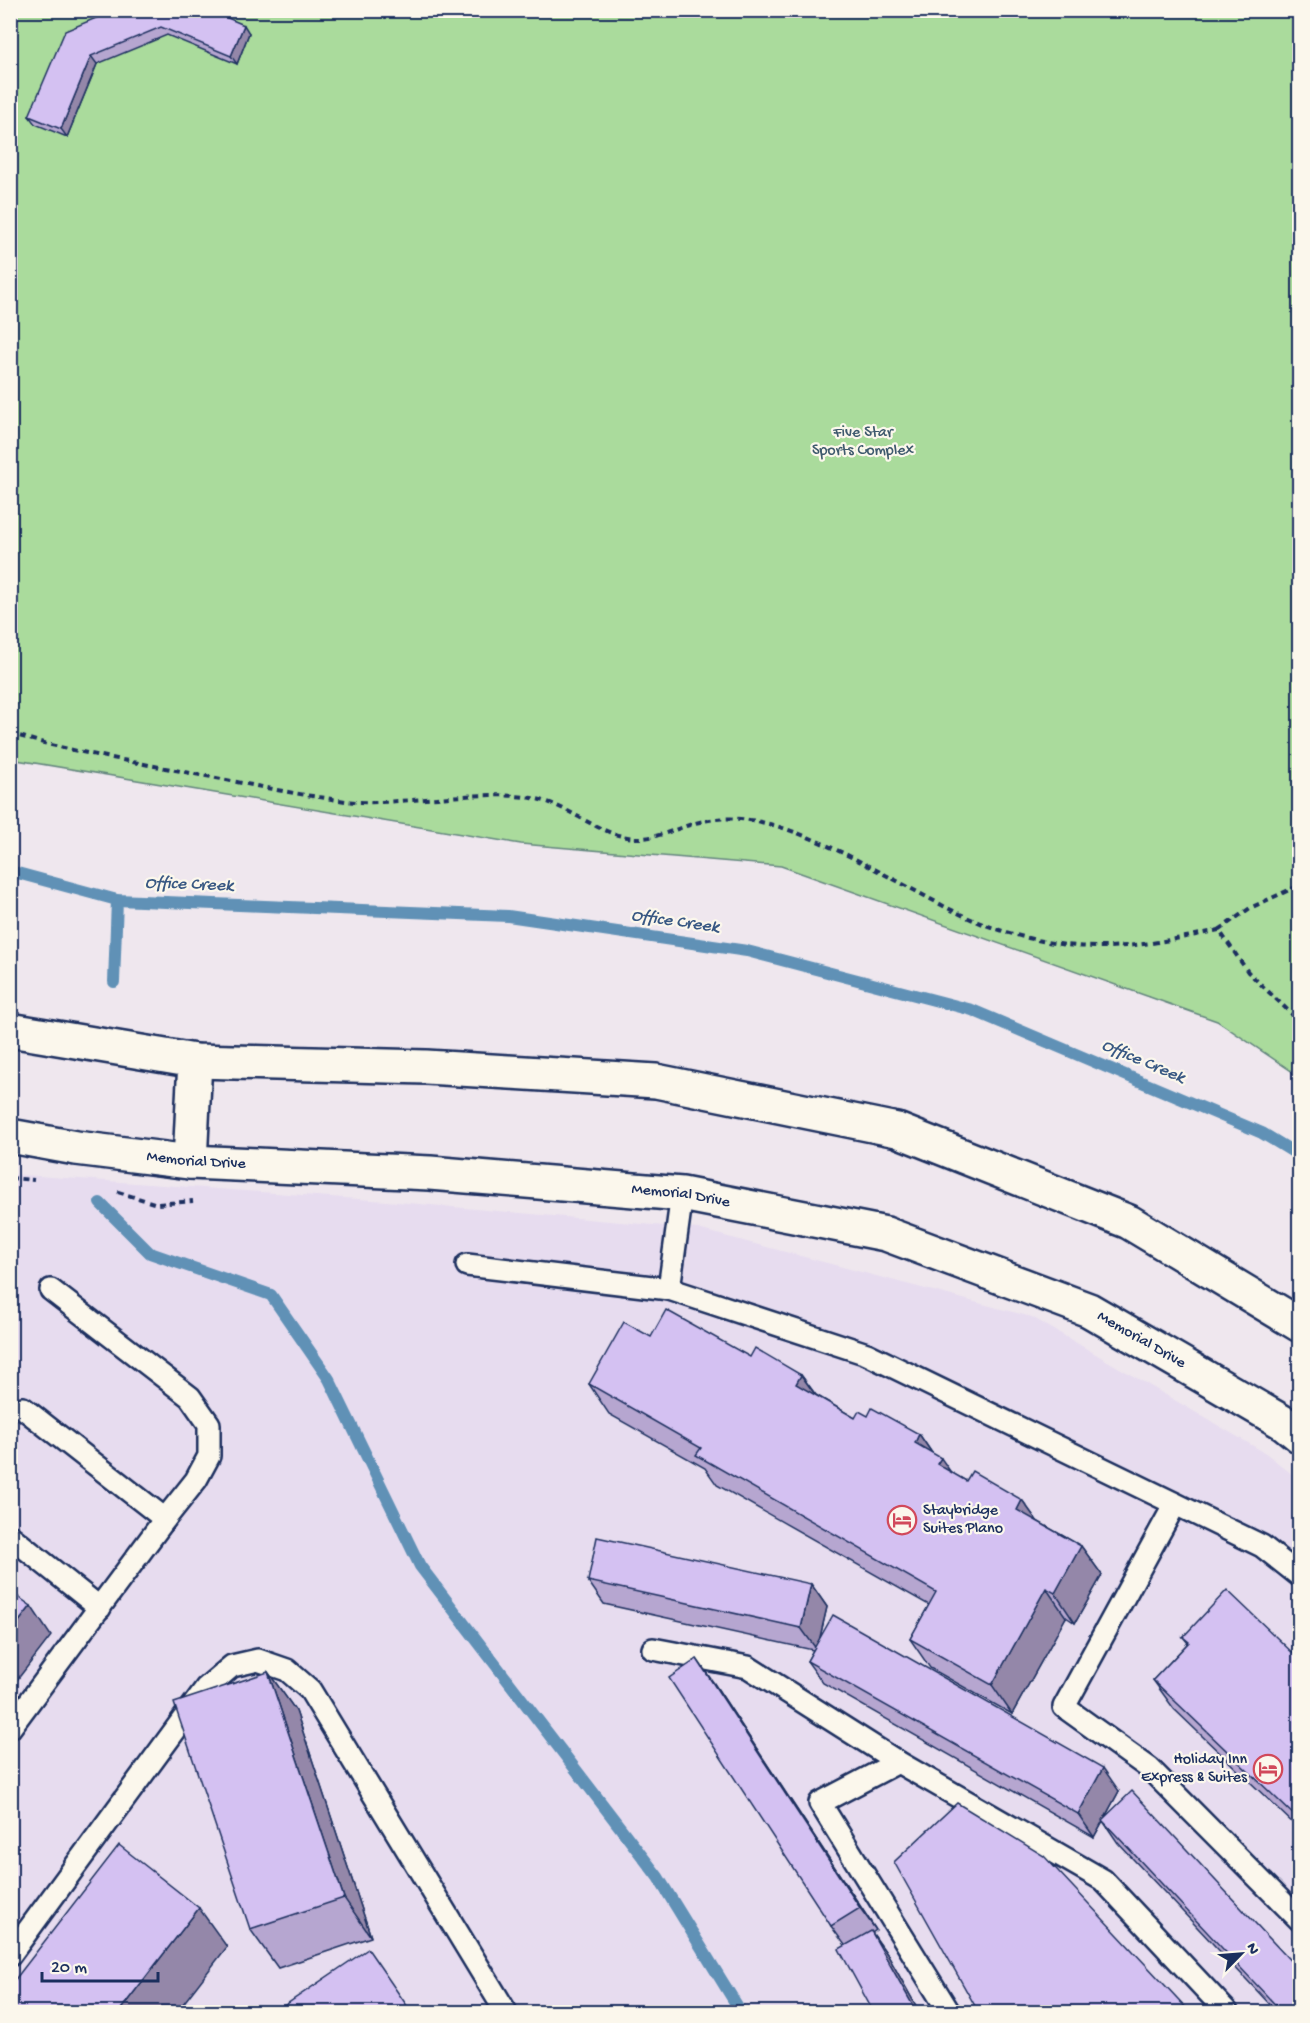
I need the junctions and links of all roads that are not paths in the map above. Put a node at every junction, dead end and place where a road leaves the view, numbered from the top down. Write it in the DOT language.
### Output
graph roads {
  1 [pos="10,1030"];
  2 [pos="195,1061"];
  3 [pos="10,1136"];
  4 [pos="190,1162"];
  5 [pos="682,1194"];
  6 [pos="467,1265"];
  7 [pos="669,1289"];
  8 [pos="51,1290"];
  9 [pos="1299,1325"];
  10 [pos="23,1408"];
  11 [pos="1299,1436"];
  12 [pos="1175,1504"];
  13 [pos="165,1519"];
  14 [pos="10,1536"];
  15 [pos="1299,1576"];
  16 [pos="99,1608"];
  17 [pos="653,1649"];
  18 [pos="10,1728"];
  19 [pos="898,1762"];
  20 [pos="1299,1920"];
  21 [pos="10,1955"];
  22 [pos="506,2013"];
  23 [pos="949,2013"];
  24 [pos="1227,2013"];
  1 -- 2 [label="street"];
  2 -- 4 [label="street"];
  2 -- 9 [label="street"];
  3 -- 4 [label="street, Memorial Drive"];
  4 -- 5 [label="street, Memorial Drive"];
  5 -- 7 [label="lane"];
  5 -- 11 [label="street, Memorial Drive"];
  6 -- 7 [label="lane"];
  7 -- 12 [label="lane"];
  8 -- 13 [label="lane"];
  10 -- 13 [label="lane"];
  12 -- 15 [label="lane"];
  12 -- 20 [label="lane"];
  13 -- 16 [label="lane"];
  14 -- 16 [label="lane"];
  16 -- 18 [label="lane"];
  17 -- 19 [label="lane"];
  19 -- 23 [label="lane"];
  19 -- 24 [label="lane"];
  21 -- 22 [label="lane"];
}
